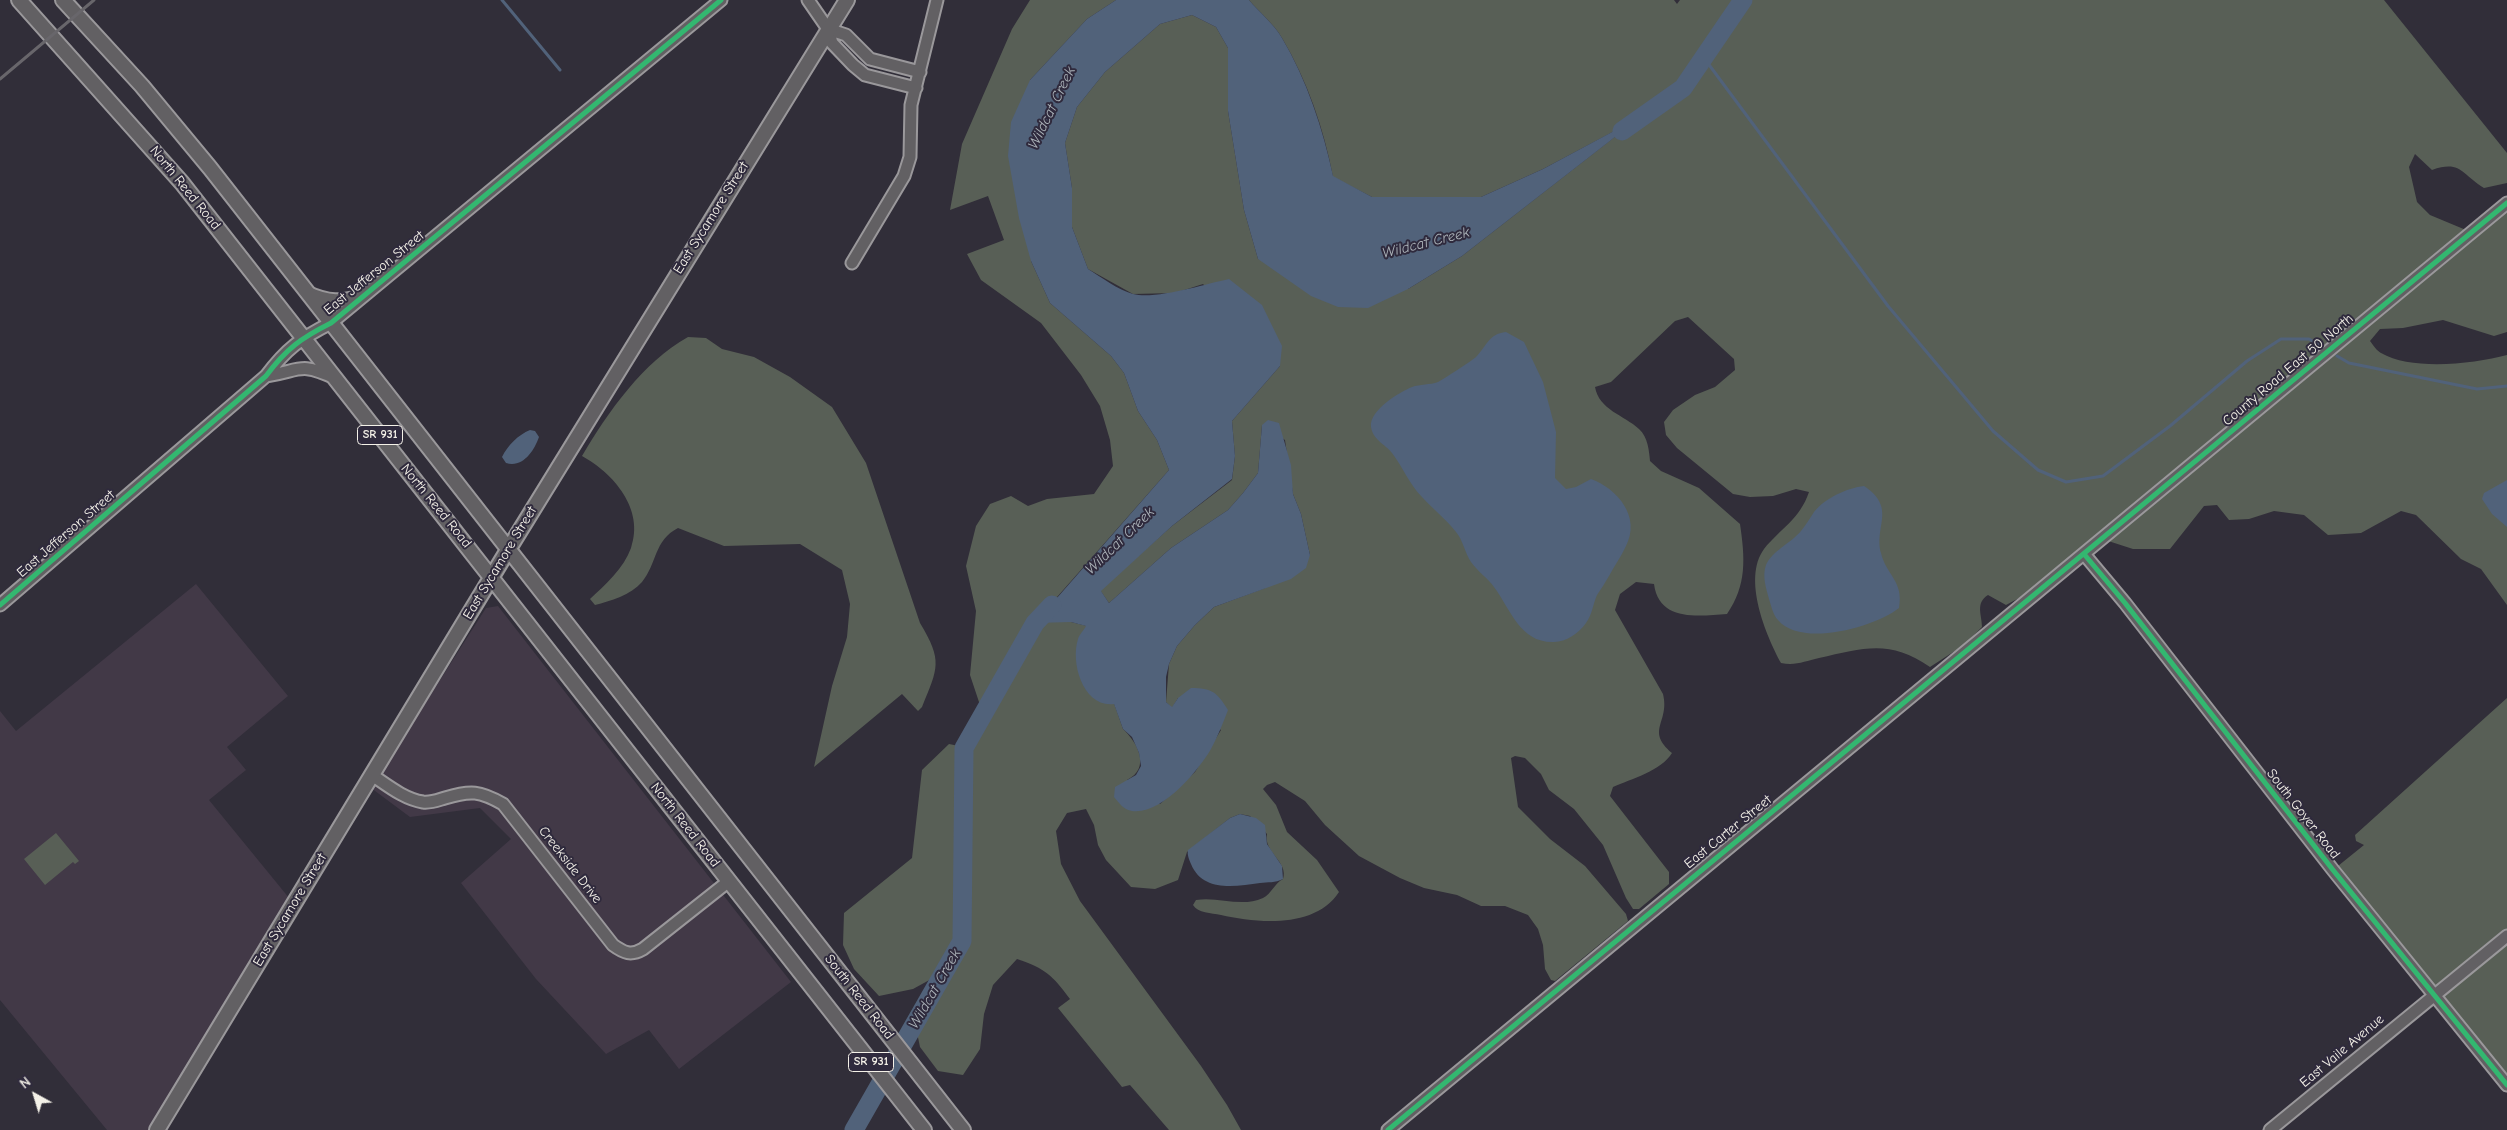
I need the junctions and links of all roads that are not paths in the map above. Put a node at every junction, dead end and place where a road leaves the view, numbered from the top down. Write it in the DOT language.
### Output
graph roads {
  1 [pos="19,0"];
  2 [pos="63,0"];
  3 [pos="721,0"];
  4 [pos="808,0"];
  5 [pos="847,0"];
  6 [pos="937,0"];
  7 [pos="828,29"];
  8 [pos="920,72"];
  9 [pos="916,88"];
  10 [pos="2507,203"];
  11 [pos="852,263"];
  12 [pos="372,290"];
  13 [pos="307,292"];
  14 [pos="331,323"];
  15 [pos="303,337"];
  16 [pos="266,376"];
  17 [pos="335,378"];
  18 [pos="508,550"];
  19 [pos="2084,554"];
  20 [pos="492,576"];
  21 [pos="0,605"];
  22 [pos="372,774"];
  23 [pos="729,881"];
  24 [pos="2507,936"];
  25 [pos="2434,994"];
  26 [pos="2507,1085"];
  27 [pos="924,1129"];
  28 [pos="157,1130"];
  29 [pos="963,1130"];
  30 [pos="1388,1130"];
  31 [pos="2270,1130"];
  1 -- 15 [label="main road, North Reed Road / SR 931"];
  2 -- 13 [label="main road, SR 931"];
  3 -- 12 [label="street, East Jefferson Street"];
  4 -- 7 [label="street"];
  5 -- 7 [label="main road, East Sycamore Street"];
  6 -- 8 [label="street"];
  7 -- 8 [label="street"];
  7 -- 9 [label="street"];
  7 -- 18 [label="main road, East Sycamore Street"];
  8 -- 9 [label="street"];
  9 -- 11 [label="street"];
  10 -- 19 [label="street, County Road East 50 North"];
  12 -- 13 [label="street, East Jefferson Street"];
  12 -- 14 [label="street, East Jefferson Street"];
  13 -- 14 [label="main road, SR 931"];
  14 -- 15 [label="street, East Jefferson Street"];
  14 -- 18 [label="main road, SR 931"];
  15 -- 16 [label="street, East Jefferson Street"];
  15 -- 17 [label="main road, North Reed Road / SR 931"];
  16 -- 17 [label="street, East Jefferson Street"];
  16 -- 21 [label="street, East Jefferson Street"];
  17 -- 20 [label="main road, North Reed Road / SR 931"];
  18 -- 20 [label="main road, East Sycamore Street"];
  18 -- 29 [label="main road, South Reed Road / SR 931"];
  19 -- 25 [label="street, South Goyer Road"];
  19 -- 30 [label="street, East Carter Street"];
  20 -- 22 [label="main road, East Sycamore Street"];
  20 -- 23 [label="main road, North Reed Road / SR 931"];
  22 -- 23 [label="street, Creekside Drive"];
  22 -- 28 [label="main road, East Sycamore Street"];
  23 -- 27 [label="main road, SR 931"];
  24 -- 25 [label="street, East Vaile Avenue"];
  25 -- 26 [label="street, South Goyer Road"];
  25 -- 31 [label="street, East Vaile Avenue"];
}
